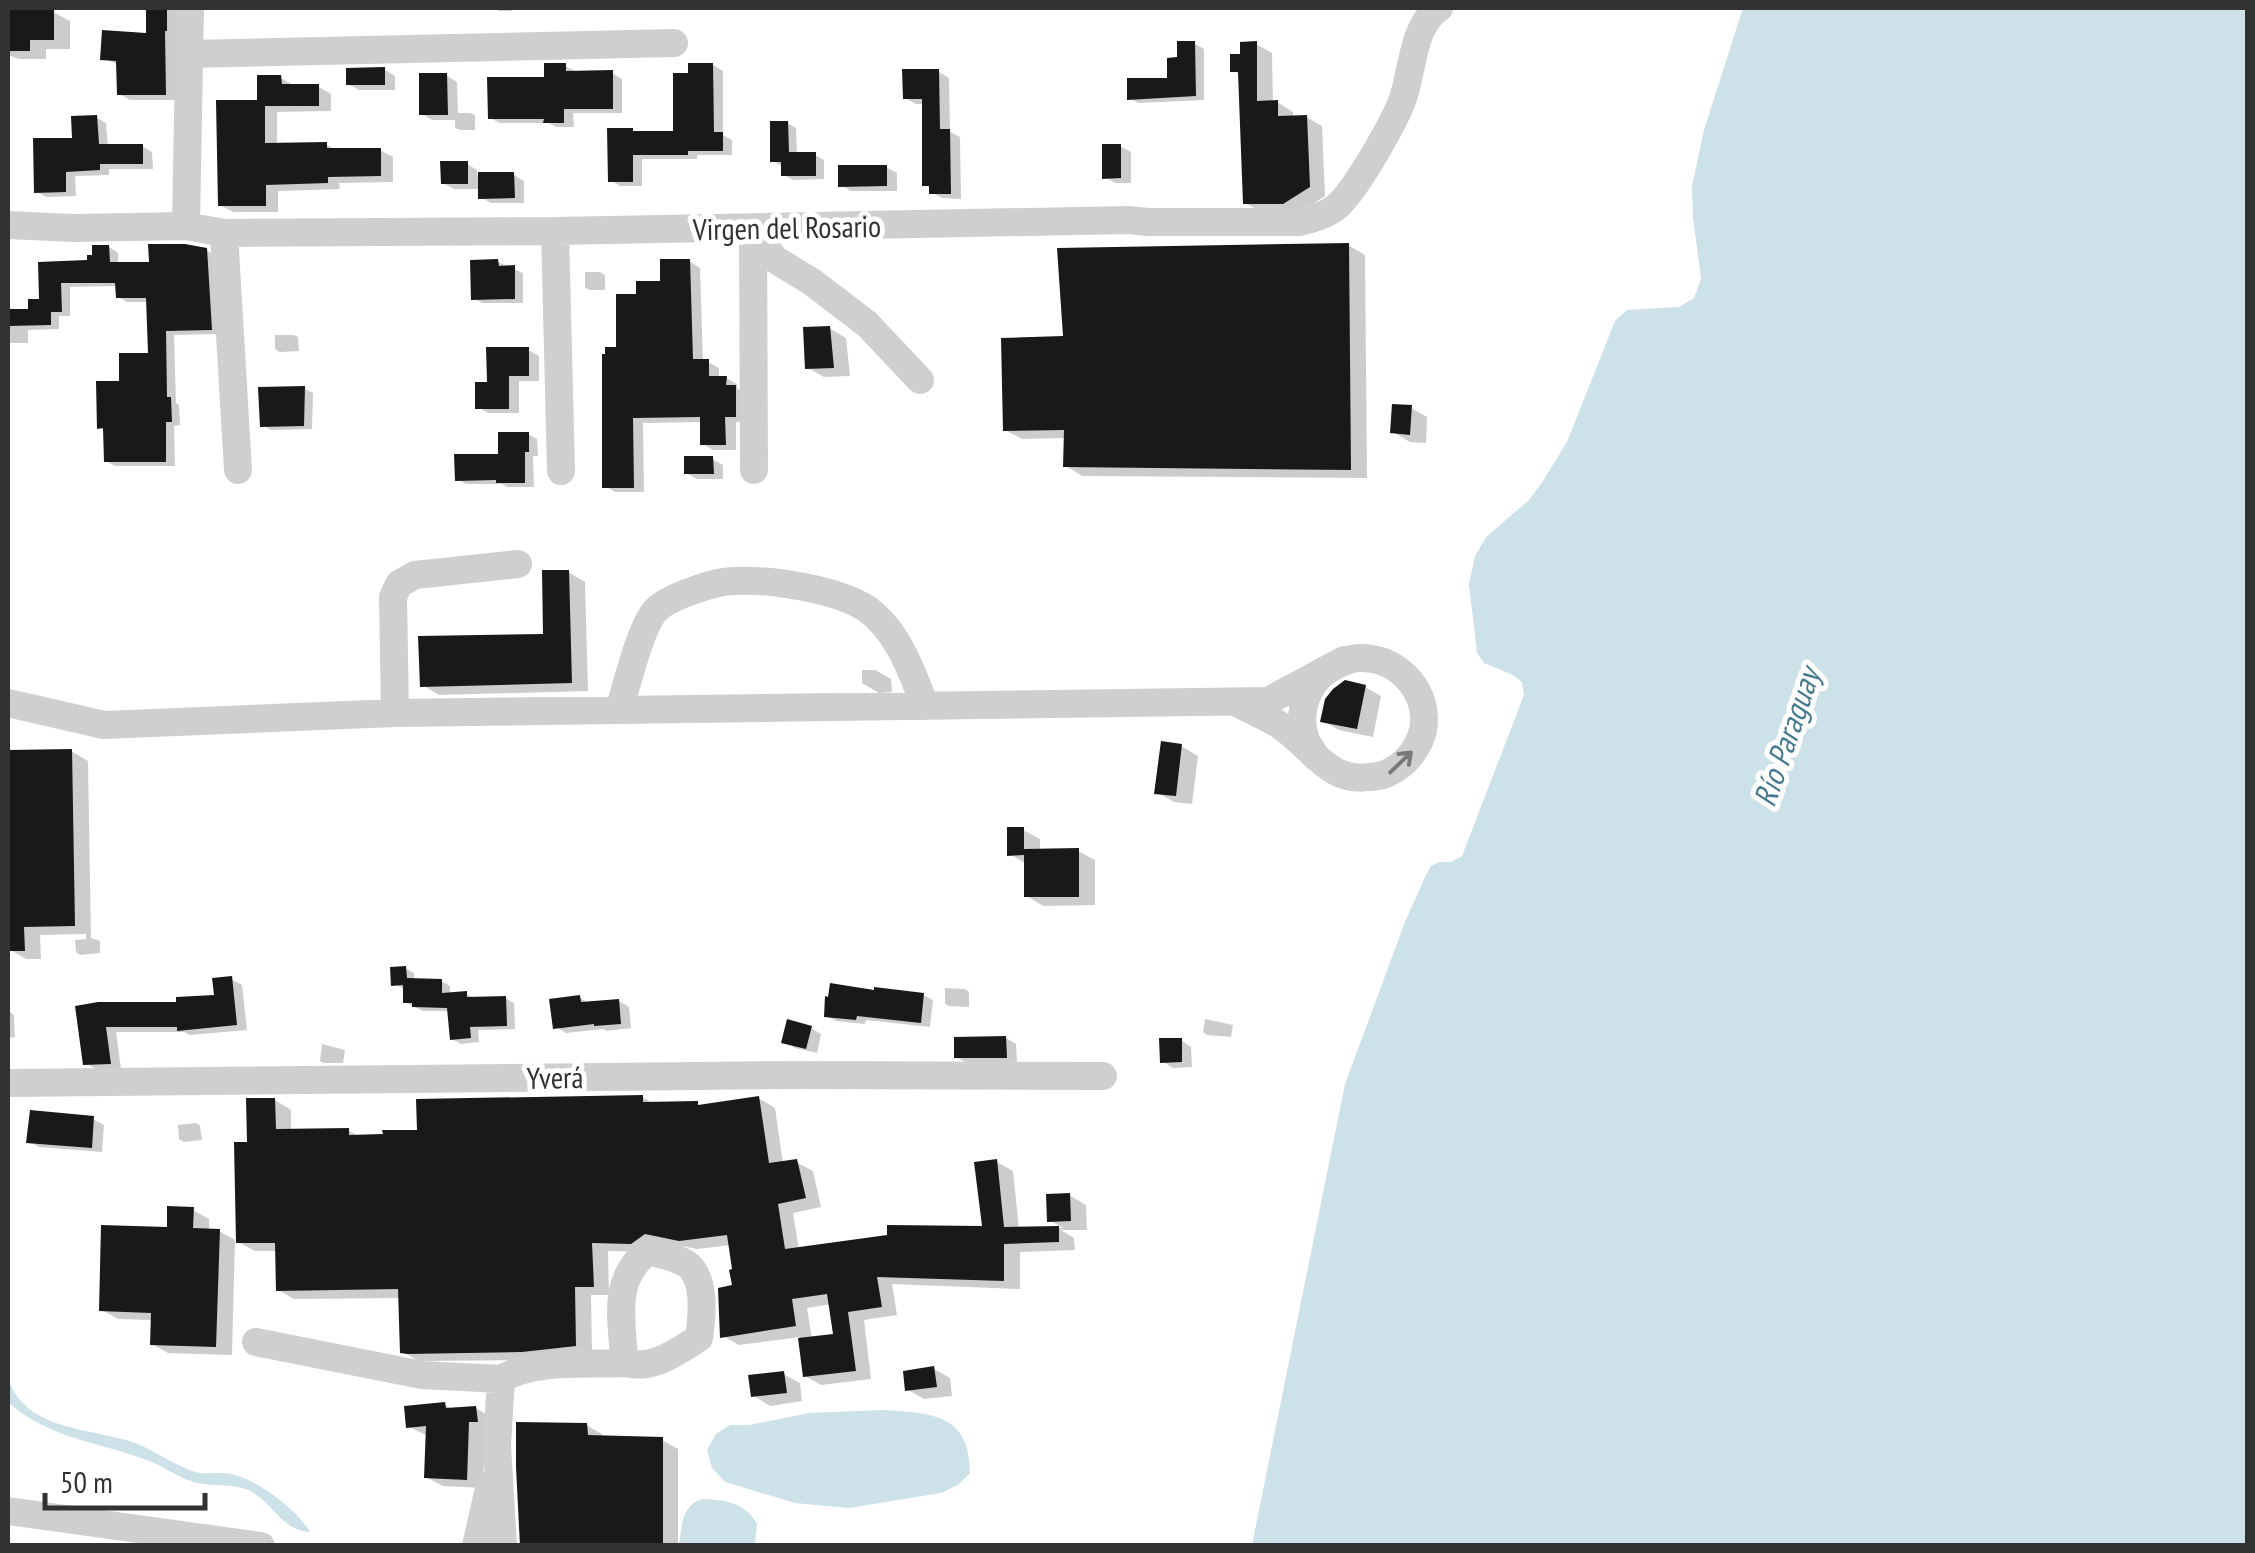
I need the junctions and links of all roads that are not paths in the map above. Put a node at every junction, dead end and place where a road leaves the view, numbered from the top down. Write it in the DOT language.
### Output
graph roads {
  1 [pos="190,8"];
  2 [pos="1439,8"];
  3 [pos="674,43"];
  4 [pos="190,54"];
  5 [pos="8,225"];
  6 [pos="186,226"];
  7 [pos="753,230"];
  8 [pos="555,231"];
  9 [pos="224,233"];
  10 [pos="920,380"];
  11 [pos="238,470"];
  12 [pos="754,470"];
  13 [pos="561,471"];
  14 [pos="518,564"];
  15 [pos="1344,660"];
  16 [pos="1235,702"];
  17 [pos="8,703"];
  18 [pos="924,706"];
  19 [pos="619,710"];
  20 [pos="395,713"];
  21 [pos="1316,757"];
  22 [pos="1103,1076"];
  23 [pos="8,1083"];
  24 [pos="256,1342"];
  25 [pos="624,1364"];
  26 [pos="501,1380"];
  27 [pos="497,1446"];
  28 [pos="8,1511"];
  29 [pos="261,1546"];
  30 [pos="476,1546"];
  31 [pos="503,1546"];
  1 -- 4 [label="street"];
  2 -- 7 [label="street, Virgen del Rosario"];
  3 -- 4 [label="street"];
  4 -- 6 [label="street"];
  5 -- 6 [label="street, Virgen del Rosario"];
  6 -- 9 [label="street, Virgen del Rosario"];
  7 -- 8 [label="street, Virgen del Rosario"];
  7 -- 10 [label="street"];
  7 -- 12 [label="street"];
  8 -- 9 [label="street, Virgen del Rosario"];
  8 -- 13 [label="street"];
  9 -- 11 [label="street"];
  14 -- 20 [label="street"];
  15 -- 16 [label="street"];
  15 -- 21 [label="street"];
  21 -- 15 [label="street, one-way"];
  16 -- 18 [label="street"];
  16 -- 21 [label="street"];
  17 -- 20 [label="street"];
  18 -- 19 [label="street"];
  18 -- 19 [label="street"];
  19 -- 20 [label="street"];
  22 -- 23 [label="street, Yverá"];
  24 -- 26 [label="street"];
  25 -- 26 [label="street"];
  26 -- 27 [label="street"];
  27 -- 30 [label="street"];
  27 -- 31 [label="street"];
  28 -- 29 [label="street"];
}
